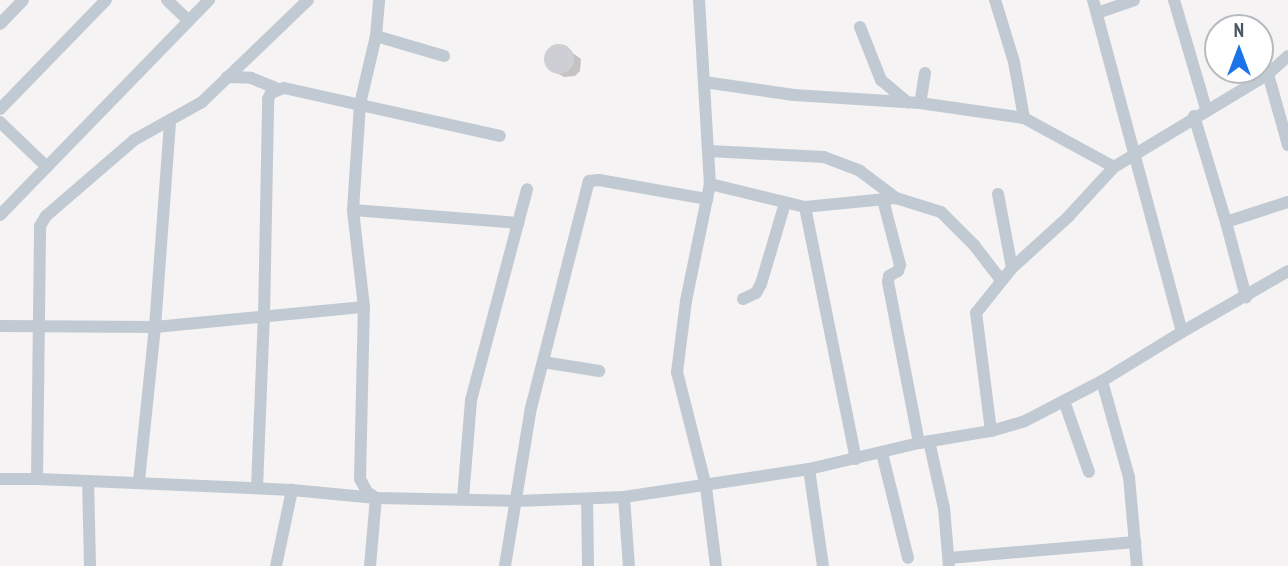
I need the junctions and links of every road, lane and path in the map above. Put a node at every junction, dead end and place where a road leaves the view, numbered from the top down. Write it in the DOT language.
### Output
graph roads {
  1 [pos="23,0"];
  2 [pos="106,0"];
  3 [pos="167,0"];
  4 [pos="209,0"];
  5 [pos="308,0"];
  6 [pos="379,0"];
  7 [pos="699,0"];
  8 [pos="995,0"];
  9 [pos="1093,0"];
  10 [pos="1134,0"];
  11 [pos="1174,0"];
  12 [pos="1097,13"];
  13 [pos="189,21"];
  14 [pos="0,24"];
  15 [pos="860,27"];
  16 [pos="376,36"];
  17 [pos="1288,55"];
  18 [pos="444,57"];
  19 [pos="1274,68"];
  20 [pos="925,73"];
  21 [pos="227,77"];
  22 [pos="704,82"];
  23 [pos="1250,84"];
  24 [pos="1271,84"];
  25 [pos="276,88"];
  26 [pos="914,103"];
  27 [pos="360,104"];
  28 [pos="0,109"];
  29 [pos="1206,109"];
  30 [pos="1194,117"];
  31 [pos="1024,118"];
  32 [pos="170,121"];
  33 [pos="0,122"];
  34 [pos="500,136"];
  35 [pos="1288,145"];
  36 [pos="709,151"];
  37 [pos="1134,153"];
  38 [pos="47,167"];
  39 [pos="1114,167"];
  40 [pos="710,184"];
  41 [pos="527,189"];
  42 [pos="998,194"];
  43 [pos="708,199"];
  44 [pos="889,199"];
  45 [pos="1288,202"];
  46 [pos="785,203"];
  47 [pos="805,206"];
  48 [pos="354,210"];
  49 [pos="0,215"];
  50 [pos="1226,222"];
  51 [pos="517,223"];
  52 [pos="1012,268"];
  53 [pos="1288,271"];
  54 [pos="1002,280"];
  55 [pos="1246,297"];
  56 [pos="743,299"];
  57 [pos="365,307"];
  58 [pos="264,317"];
  59 [pos="37,326"];
  60 [pos="0,327"];
  61 [pos="155,327"];
  62 [pos="1182,332"];
  63 [pos="542,362"];
  64 [pos="598,371"];
  65 [pos="1102,381"];
  66 [pos="1065,401"];
  67 [pos="991,430"];
  68 [pos="924,442"];
  69 [pos="882,453"];
  70 [pos="856,459"];
  71 [pos="809,469"];
  72 [pos="1088,472"];
  73 [pos="0,479"];
  74 [pos="37,479"];
  75 [pos="88,481"];
  76 [pos="139,481"];
  77 [pos="706,487"];
  78 [pos="257,488"];
  79 [pos="292,490"];
  80 [pos="624,496"];
  81 [pos="376,498"];
  82 [pos="463,498"];
  83 [pos="587,499"];
  84 [pos="516,501"];
  85 [pos="1135,542"];
  86 [pos="908,558"];
  87 [pos="949,562"];
  88 [pos="90,566"];
  89 [pos="276,566"];
  90 [pos="370,566"];
  91 [pos="505,566"];
  92 [pos="588,566"];
  93 [pos="629,566"];
  94 [pos="716,566"];
  95 [pos="823,566"];
  96 [pos="1137,566"];
  1 -- 14 [label="street"];
  2 -- 28 [label="street"];
  3 -- 13 [label="street"];
  4 -- 13 [label="street"];
  5 -- 21 [label="street"];
  6 -- 16 [label="street"];
  7 -- 22 [label="street"];
  8 -- 31 [label="street"];
  9 -- 12 [label="street"];
  10 -- 12 [label="street"];
  11 -- 29 [label="street"];
  12 -- 37 [label="street"];
  13 -- 38 [label="street"];
  15 -- 26 [label="street"];
  16 -- 18 [label="street"];
  16 -- 27 [label="street"];
  17 -- 19 [label="street"];
  20 -- 26 [label="street"];
  21 -- 25 [label="street"];
  21 -- 32 [label="street"];
  22 -- 26 [label="street"];
  22 -- 36 [label="street"];
  23 -- 29 [label="street"];
  24 -- 35 [label="street"];
  25 -- 27 [label="street"];
  25 -- 58 [label="street"];
  26 -- 31 [label="street"];
  27 -- 34 [label="street"];
  27 -- 48 [label="street"];
  29 -- 30 [label="street"];
  30 -- 37 [label="street"];
  30 -- 50 [label="street"];
  31 -- 39 [label="street"];
  32 -- 59 [label="street"];
  32 -- 61 [label="street"];
  33 -- 38 [label="street"];
  36 -- 40 [label="street"];
  36 -- 44 [label="street"];
  37 -- 39 [label="street"];
  37 -- 62 [label="street"];
  38 -- 49 [label="street"];
  39 -- 52 [label="street"];
  40 -- 43 [label="street"];
  40 -- 46 [label="street"];
  41 -- 51 [label="street"];
  42 -- 52 [label="street"];
  43 -- 63 [label="street"];
  43 -- 77 [label="street"];
  44 -- 47 [label="street"];
  44 -- 54 [label="street"];
  44 -- 68 [label="street"];
  45 -- 50 [label="street"];
  46 -- 47 [label="street"];
  46 -- 56 [label="street"];
  47 -- 70 [label="street"];
  48 -- 51 [label="street"];
  48 -- 57 [label="street"];
  50 -- 55 [label="street"];
  51 -- 82 [label="street"];
  52 -- 54 [label="street"];
  53 -- 55 [label="street"];
  54 -- 67 [label="street"];
  55 -- 62 [label="street"];
  57 -- 58 [label="street"];
  57 -- 81 [label="street"];
  58 -- 61 [label="street"];
  58 -- 78 [label="street"];
  59 -- 60 [label="street"];
  59 -- 61 [label="street"];
  59 -- 74 [label="street"];
  61 -- 76 [label="street"];
  62 -- 65 [label="street"];
  63 -- 64 [label="street"];
  63 -- 84 [label="street"];
  65 -- 66 [label="street"];
  65 -- 85 [label="street"];
  66 -- 67 [label="street"];
  66 -- 72 [label="street"];
  67 -- 68 [label="street"];
  68 -- 69 [label="street"];
  68 -- 87 [label="street"];
  69 -- 70 [label="street"];
  69 -- 86 [label="street"];
  70 -- 71 [label="street"];
  71 -- 77 [label="street"];
  71 -- 95 [label="street"];
  73 -- 74 [label="street"];
  74 -- 75 [label="street"];
  75 -- 76 [label="street"];
  75 -- 88 [label="street"];
  76 -- 78 [label="street"];
  77 -- 80 [label="street"];
  77 -- 94 [label="street"];
  78 -- 79 [label="street"];
  79 -- 81 [label="street"];
  79 -- 89 [label="street"];
  80 -- 83 [label="street"];
  80 -- 93 [label="street"];
  81 -- 82 [label="street"];
  81 -- 90 [label="street"];
  82 -- 84 [label="street"];
  83 -- 84 [label="street"];
  83 -- 92 [label="street"];
  84 -- 91 [label="street"];
  85 -- 87 [label="street"];
  85 -- 96 [label="street"];
}
